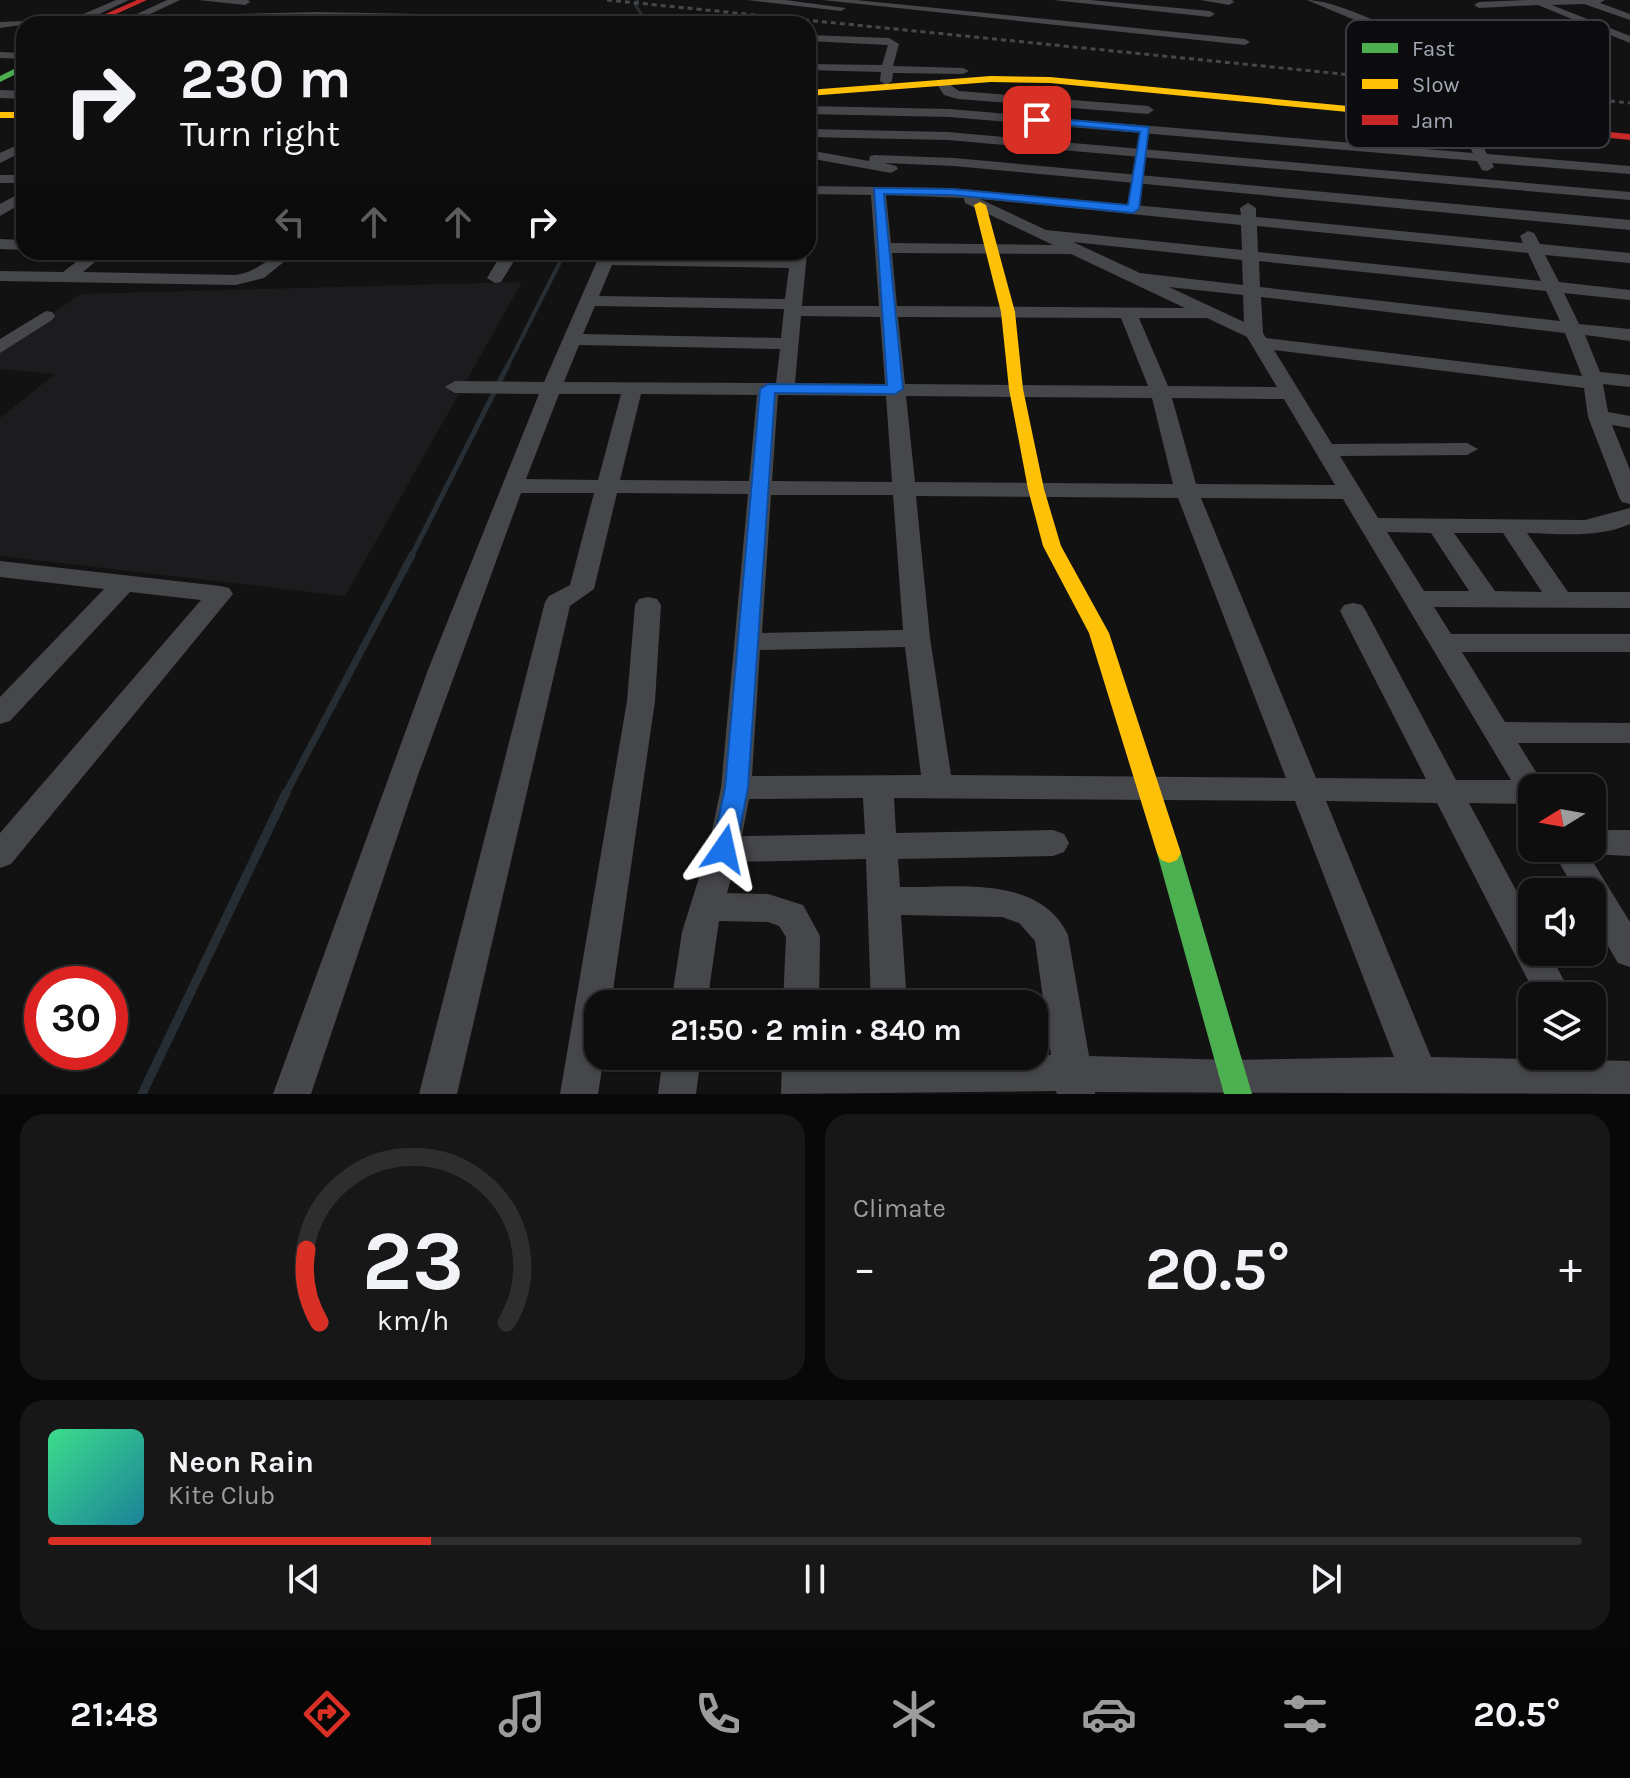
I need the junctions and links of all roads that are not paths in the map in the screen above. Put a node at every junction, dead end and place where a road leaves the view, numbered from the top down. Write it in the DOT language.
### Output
graph roads {
  1 [pos="124,0"];
  2 [pos="143,0"];
  3 [pos="156,0"];
  4 [pos="175,0"];
  5 [pos="203,0"];
  6 [pos="752,0"];
  7 [pos="827,0"];
  8 [pos="945,0"];
  9 [pos="1058,0"];
  10 [pos="1205,0"];
  11 [pos="1312,0"];
  12 [pos="1583,0"];
  13 [pos="1597,0"];
  14 [pos="237,1"];
  15 [pos="264,2"];
  16 [pos="376,2"];
  17 [pos="966,2"];
  18 [pos="1229,2"];
  19 [pos="1538,3"];
  20 [pos="450,5"];
  21 [pos="1479,5"];
  22 [pos="552,6"];
  23 [pos="1138,7"];
  24 [pos="588,8"];
  25 [pos="869,8"];
  26 [pos="611,10"];
  27 [pos="1047,10"];
  28 [pos="954,13"];
  29 [pos="1210,14"];
  30 [pos="1630,15"];
  31 [pos="87,16"];
  32 [pos="106,16"];
  33 [pos="121,16"];
  34 [pos="138,16"];
  35 [pos="200,16"];
  36 [pos="355,16"];
  37 [pos="434,16"];
  38 [pos="539,16"];
  39 [pos="1568,16"];
  40 [pos="1539,17"];
  41 [pos="1130,18"];
  42 [pos="1363,20"];
  43 [pos="1578,20"];
  44 [pos="1036,21"];
  45 [pos="1630,28"];
  46 [pos="1121,29"];
  47 [pos="1610,30"];
  48 [pos="1610,33"];
  49 [pos="816,38"];
  50 [pos="1245,42"];
  51 [pos="1630,43"];
  52 [pos="1610,46"];
  53 [pos="851,53"];
  54 [pos="889,53"];
  55 [pos="816,68"];
  56 [pos="963,71"];
  57 [pos="887,76"];
  58 [pos="942,83"];
  59 [pos="1153,89"];
  60 [pos="816,90"];
  61 [pos="816,91"];
  62 [pos="1346,107"];
  63 [pos="1346,107"];
  64 [pos="816,110"];
  65 [pos="1148,110"];
  66 [pos="1145,129"];
  67 [pos="816,134"];
  68 [pos="1610,134"];
  69 [pos="877,135"];
  70 [pos="1630,136"];
  71 [pos="1244,138"];
  72 [pos="16,144"];
  73 [pos="1346,147"];
  74 [pos="1364,148"];
  75 [pos="1477,148"];
  76 [pos="1141,154"];
  77 [pos="816,155"];
  78 [pos="1483,158"];
  79 [pos="0,161"];
  80 [pos="872,161"];
  81 [pos="1246,162"];
  82 [pos="1629,164"];
  83 [pos="1138,179"];
  84 [pos="1495,183"];
  85 [pos="1247,189"];
  86 [pos="816,190"];
  87 [pos="878,191"];
  88 [pos="952,192"];
  89 [pos="1630,196"];
  90 [pos="980,205"];
  91 [pos="1133,209"];
  92 [pos="1518,215"];
  93 [pos="1248,221"];
  94 [pos="1630,225"];
  95 [pos="1041,234"];
  96 [pos="883,248"];
  97 [pos="1534,248"];
  98 [pos="991,249"];
  99 [pos="1076,250"];
  100 [pos="1250,254"];
  101 [pos="1630,258"];
  102 [pos="89,260"];
  103 [pos="279,260"];
  104 [pos="507,260"];
  105 [pos="606,260"];
  106 [pos="625,260"];
  107 [pos="788,260"];
  108 [pos="798,260"];
  109 [pos="0,276"];
  110 [pos="67,277"];
  111 [pos="495,278"];
  112 [pos="1138,278"];
  113 [pos="716,282"];
  114 [pos="1553,287"];
  115 [pos="1252,292"];
  116 [pos="1630,295"];
  117 [pos="588,301"];
  118 [pos="793,308"];
  119 [pos="889,312"];
  120 [pos="1008,312"];
  121 [pos="1128,313"];
  122 [pos="1211,313"];
  123 [pos="46,316"];
  124 [pos="1573,329"];
  125 [pos="1630,335"];
  126 [pos="1257,338"];
  127 [pos="571,339"];
  128 [pos="790,344"];
  129 [pos="0,347"];
  130 [pos="1592,380"];
  131 [pos="1630,381"];
  132 [pos="455,387"];
  133 [pos="538,388"];
  134 [pos="633,388"];
  135 [pos="776,389"];
  136 [pos="895,389"];
  137 [pos="1016,389"];
  138 [pos="1160,392"];
  139 [pos="1290,393"];
  140 [pos="1598,417"];
  141 [pos="1630,422"];
  142 [pos="1467,449"];
  143 [pos="1325,450"];
  144 [pos="1623,468"];
  145 [pos="512,486"];
  146 [pos="605,486"];
  147 [pos="759,487"];
  148 [pos="904,488"];
  149 [pos="1036,489"];
  150 [pos="1186,489"];
  151 [pos="1351,492"];
  152 [pos="1630,497"];
  153 [pos="1630,515"];
  154 [pos="1371,525"];
  155 [pos="1438,526"];
  156 [pos="1510,526"];
  157 [pos="0,569"];
  158 [pos="124,583"];
  159 [pos="1416,599"];
  160 [pos="1487,599"];
  161 [pos="1560,599"];
  162 [pos="1630,600"];
  163 [pos="648,605"];
  164 [pos="1353,611"];
  165 [pos="917,638"];
  166 [pos="746,642"];
  167 [pos="1443,643"];
  168 [pos="1630,643"];
  169 [pos="0,714"];
  170 [pos="1497,732"];
  171 [pos="1630,733"];
  172 [pos="1522,774"];
  173 [pos="878,786"];
  174 [pos="938,786"];
  175 [pos="736,788"];
  176 [pos="1151,789"];
  177 [pos="1308,790"];
  178 [pos="1518,791"];
  179 [pos="1447,792"];
  180 [pos="1053,843"];
  181 [pos="1606,843"];
  182 [pos="1630,843"];
  183 [pos="881,845"];
  184 [pos="724,849"];
  185 [pos="0,855"];
  186 [pos="1575,862"];
  187 [pos="884,901"];
  188 [pos="708,907"];
  189 [pos="1630,952"];
  190 [pos="1547,982"];
  191 [pos="691,990"];
  192 [pos="801,990"];
  193 [pos="888,990"];
  194 [pos="680,1070"];
  195 [pos="800,1075"];
  196 [pos="892,1075"];
  197 [pos="1604,1077"];
  198 [pos="1074,1084"];
  199 [pos="1423,1084"];
  200 [pos="1235,1086"];
  201 [pos="292,1094"];
  202 [pos="438,1094"];
  203 [pos="579,1094"];
  204 [pos="677,1094"];
  1 -- 31 [label="street"];
  2 -- 32 [label="street"];
  3 -- 33 [label="street"];
  4 -- 34 [label="street"];
  5 -- 14 [label="street"];
  6 -- 25 [label="street"];
  7 -- 25 [label="street"];
  8 -- 17 [label="street"];
  9 -- 23 [label="street"];
  9 -- 27 [label="street"];
  10 -- 18 [label="street"];
  11 -- 42 [label="street"];
  12 -- 13 [label="street"];
  12 -- 19 [label="street"];
  12 -- 30 [label="street"];
  13 -- 30 [label="street"];
  14 -- 15 [label="street"];
  14 -- 35 [label="street"];
  16 -- 36 [label="street"];
  17 -- 27 [label="street"];
  17 -- 28 [label="street"];
  19 -- 21 [label="street"];
  19 -- 39 [label="street"];
  20 -- 37 [label="street"];
  22 -- 38 [label="street"];
  23 -- 29 [label="street"];
  23 -- 41 [label="street"];
  24 -- 26 [label="street"];
  25 -- 28 [label="street"];
  27 -- 41 [label="street"];
  27 -- 44 [label="street"];
  28 -- 44 [label="street"];
  39 -- 40 [label="street"];
  39 -- 43 [label="street"];
  41 -- 46 [label="street"];
  44 -- 46 [label="street"];
  45 -- 47 [label="street"];
  46 -- 50 [label="street"];
  48 -- 51 [label="street"];
  49 -- 54 [label="street"];
  51 -- 52 [label="street"];
  53 -- 54 [label="street"];
  54 -- 57 [label="street"];
  55 -- 57 [label="street"];
  56 -- 57 [label="street"];
  57 -- 60 [label="street"];
  57 -- 62 [label="street"];
  58 -- 59 [label="street"];
  58 -- 61 [label="street"];
  58 -- 65 [label="street"];
  59 -- 63 [label="street"];
  59 -- 65 [label="street"];
  64 -- 66 [label="street"];
  65 -- 66 [label="street"];
  66 -- 71 [label="street"];
  66 -- 76 [label="street"];
  67 -- 69 [label="street"];
  68 -- 70 [label="street"];
  69 -- 76 [label="street"];
  69 -- 80 [label="street"];
  71 -- 73 [label="street"];
  71 -- 81 [label="street"];
  72 -- 79 [label="street"];
  74 -- 78 [label="street"];
  75 -- 78 [label="street"];
  76 -- 81 [label="street"];
  76 -- 83 [label="street"];
  77 -- 80 [label="street"];
  78 -- 82 [label="street"];
  78 -- 84 [label="street"];
  80 -- 83 [label="street"];
  80 -- 88 [label="street"];
  81 -- 84 [label="street"];
  81 -- 85 [label="street"];
  83 -- 85 [label="street"];
  83 -- 91 [label="street"];
  84 -- 89 [label="street"];
  84 -- 92 [label="street"];
  85 -- 92 [label="street"];
  85 -- 93 [label="street"];
  86 -- 87 [label="street"];
  87 -- 88 [label="street"];
  87 -- 96 [label="street"];
  88 -- 90 [label="street"];
  88 -- 91 [label="street"];
  90 -- 95 [label="street"];
  90 -- 98 [label="street"];
  91 -- 93 [label="street"];
  92 -- 94 [label="street"];
  92 -- 97 [label="street"];
  93 -- 97 [label="street"];
  93 -- 100 [label="street"];
  95 -- 99 [label="street"];
  95 -- 100 [label="street"];
  96 -- 98 [label="street"];
  96 -- 119 [label="street"];
  97 -- 101 [label="street"];
  97 -- 114 [label="street"];
  98 -- 99 [label="street"];
  98 -- 120 [label="street"];
  99 -- 112 [label="street"];
  100 -- 114 [label="street"];
  100 -- 115 [label="street"];
  102 -- 110 [label="street"];
  103 -- 110 [label="street"];
  104 -- 111 [label="street"];
  105 -- 117 [label="street"];
  106 -- 113 [label="street"];
  107 -- 113 [label="street"];
  108 -- 118 [label="street"];
  109 -- 110 [label="street"];
  112 -- 115 [label="street"];
  112 -- 122 [label="street"];
  113 -- 117 [label="street"];
  113 -- 118 [label="street"];
  114 -- 116 [label="street"];
  114 -- 124 [label="street"];
  115 -- 124 [label="street"];
  115 -- 126 [label="street"];
  117 -- 127 [label="street"];
  118 -- 119 [label="street"];
  118 -- 128 [label="street"];
  119 -- 120 [label="street"];
  119 -- 136 [label="street"];
  120 -- 121 [label="street"];
  120 -- 137 [label="street"];
  121 -- 122 [label="street"];
  121 -- 138 [label="street"];
  122 -- 126 [label="street"];
  123 -- 129 [label="street"];
  124 -- 125 [label="street"];
  124 -- 130 [label="street"];
  126 -- 130 [label="street"];
  126 -- 139 [label="street"];
  127 -- 128 [label="street"];
  127 -- 133 [label="street"];
  128 -- 135 [label="street"];
  130 -- 131 [label="street"];
  130 -- 140 [label="street"];
  132 -- 133 [label="street"];
  133 -- 134 [label="street"];
  133 -- 145 [label="street"];
  134 -- 135 [label="street"];
  134 -- 146 [label="street"];
  135 -- 136 [label="street"];
  135 -- 147 [label="street"];
  136 -- 137 [label="street"];
  136 -- 148 [label="street"];
  137 -- 138 [label="street"];
  137 -- 149 [label="street"];
  138 -- 139 [label="street"];
  138 -- 150 [label="street"];
  139 -- 143 [label="street"];
  140 -- 141 [label="street"];
  140 -- 144 [label="street"];
  142 -- 143 [label="street"];
  143 -- 151 [label="street"];
  144 -- 152 [label="street"];
  145 -- 146 [label="street"];
  145 -- 201 [label="street"];
  146 -- 147 [label="street"];
  146 -- 202 [label="street"];
  147 -- 148 [label="street"];
  147 -- 166 [label="street"];
  148 -- 149 [label="street"];
  148 -- 165 [label="street"];
  149 -- 150 [label="street"];
  149 -- 176 [label="street"];
  150 -- 151 [label="street"];
  150 -- 177 [label="street"];
  151 -- 154 [label="street"];
  153 -- 156 [label="street"];
  154 -- 155 [label="street"];
  154 -- 159 [label="street"];
  155 -- 156 [label="street"];
  155 -- 160 [label="street"];
  156 -- 161 [label="street"];
  157 -- 158 [label="street"];
  158 -- 169 [label="street"];
  158 -- 185 [label="street"];
  159 -- 160 [label="street"];
  159 -- 167 [label="street"];
  160 -- 161 [label="street"];
  161 -- 162 [label="street"];
  163 -- 203 [label="street"];
  164 -- 179 [label="street"];
  165 -- 166 [label="street"];
  165 -- 174 [label="street"];
  166 -- 175 [label="street"];
  167 -- 168 [label="street"];
  167 -- 170 [label="street"];
  170 -- 171 [label="street"];
  170 -- 172 [label="street"];
  173 -- 174 [label="street"];
  173 -- 175 [label="street"];
  173 -- 183 [label="street"];
  174 -- 176 [label="street"];
  175 -- 184 [label="street"];
  176 -- 177 [label="street"];
  176 -- 200 [label="street"];
  177 -- 179 [label="street"];
  177 -- 199 [label="street"];
  178 -- 179 [label="street"];
  179 -- 190 [label="street"];
  180 -- 183 [label="street"];
  181 -- 182 [label="street"];
  183 -- 184 [label="street"];
  183 -- 187 [label="street"];
  184 -- 188 [label="street"];
  186 -- 189 [label="street"];
  187 -- 193 [label="street"];
  187 -- 198 [label="street"];
  188 -- 191 [label="street"];
  188 -- 192 [label="street"];
  194 -- 204 [label="street"];
  195 -- 196 [label="street"];
  196 -- 198 [label="street"];
  197 -- 199 [label="street"];
  198 -- 200 [label="street"];
  199 -- 200 [label="street"];
}
